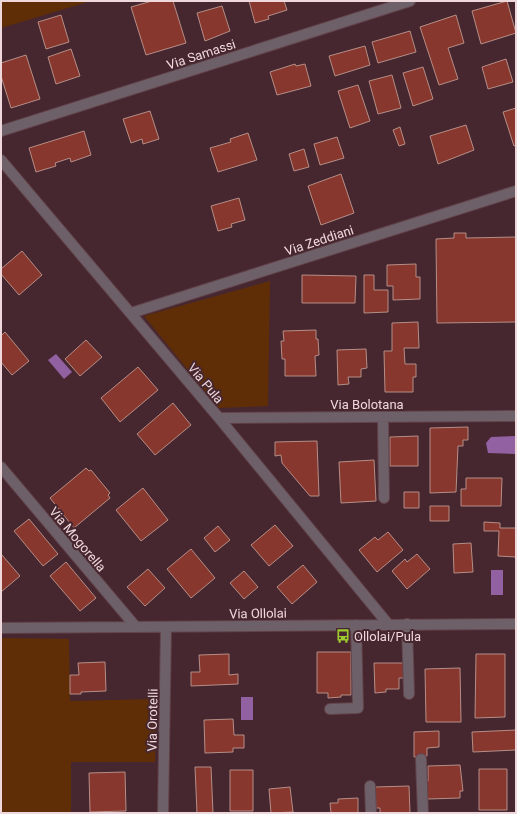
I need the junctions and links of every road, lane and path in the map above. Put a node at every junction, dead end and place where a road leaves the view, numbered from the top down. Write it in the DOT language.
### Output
graph roads {
  1 [pos="410,1"];
  2 [pos="1,131"];
  3 [pos="1,160"];
  4 [pos="516,191"];
  5 [pos="131,313"];
  6 [pos="516,416"];
  7 [pos="383,417"];
  8 [pos="218,418"];
  9 [pos="1,467"];
  10 [pos="384,498"];
  11 [pos="388,624"];
  12 [pos="408,624"];
  13 [pos="516,624"];
  14 [pos="356,625"];
  15 [pos="136,627"];
  16 [pos="1,628"];
  17 [pos="166,628"];
  18 [pos="410,694"];
  19 [pos="330,709"];
  20 [pos="422,759"];
  21 [pos="370,786"];
  22 [pos="163,813"];
  23 [pos="371,813"];
  24 [pos="422,813"];
  1 -- 2 [label="street, Via Samassi"];
  3 -- 5 [label="street, Via Pula"];
  4 -- 5 [label="street, Via Zeddiani"];
  5 -- 8 [label="street, Via Pula"];
  6 -- 7 [label="street, Via Bolotana"];
  7 -- 8 [label="street, Via Bolotana"];
  7 -- 10 [label="street"];
  8 -- 11 [label="street, Via Pula"];
  9 -- 15 [label="street, Via Mogorella"];
  11 -- 12 [label="street, Via Ollolai"];
  11 -- 14 [label="street, Via Ollolai"];
  12 -- 13 [label="street, Via Ollolai"];
  12 -- 18 [label="street"];
  14 -- 17 [label="street, Via Ollolai"];
  14 -- 19 [label="street"];
  15 -- 16 [label="street, Via Ollolai"];
  15 -- 17 [label="street, Via Ollolai"];
  17 -- 22 [label="street, Via Orotelli"];
  20 -- 24 [label="street"];
  21 -- 23 [label="street"];
}
